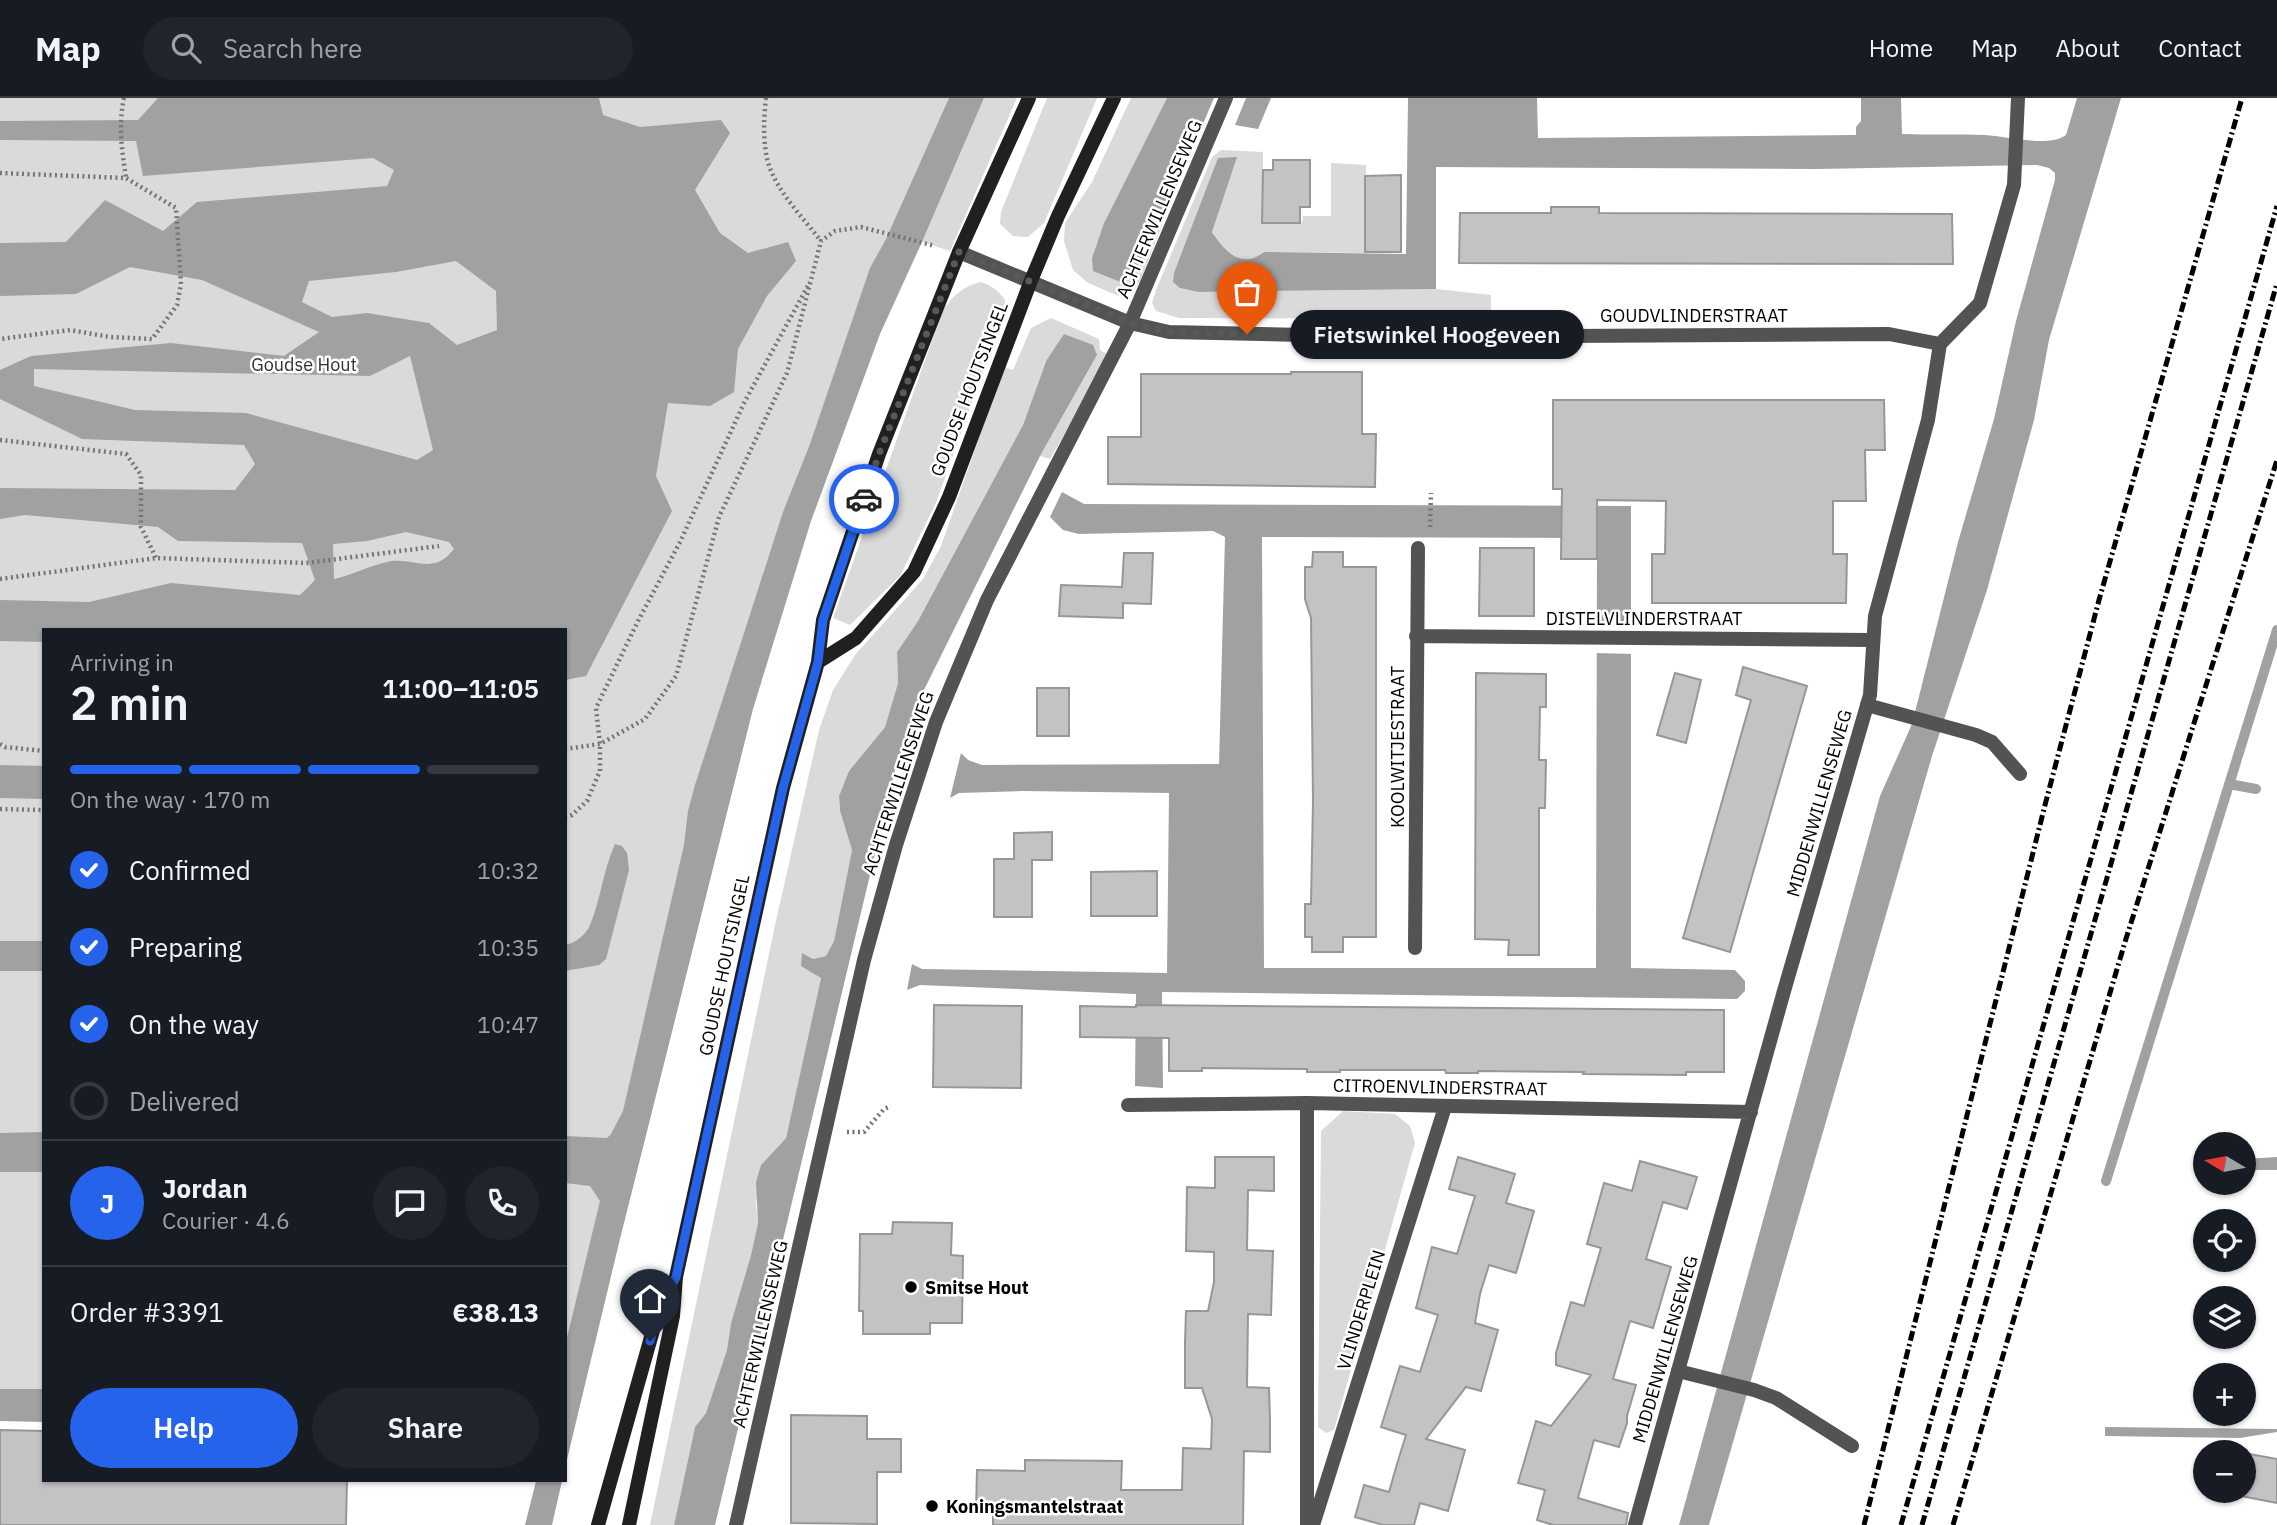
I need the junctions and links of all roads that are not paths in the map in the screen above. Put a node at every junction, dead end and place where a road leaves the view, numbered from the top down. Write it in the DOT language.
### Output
graph roads {
  1 [pos="1029,98"];
  2 [pos="1114,98"];
  3 [pos="1226,98"];
  4 [pos="2018,98"];
  5 [pos="959,252"];
  6 [pos="1030,283"];
  7 [pos="1130,323"];
  8 [pos="1940,344"];
  9 [pos="1418,548"];
  10 [pos="1416,636"];
  11 [pos="1872,639"];
  12 [pos="818,662"];
  13 [pos="1867,705"];
  14 [pos="2020,774"];
  15 [pos="1415,947"];
  16 [pos="1307,1103"];
  17 [pos="1128,1105"];
  18 [pos="1445,1107"];
  19 [pos="1751,1112"];
  20 [pos="676,1277"];
  21 [pos="1678,1371"];
  22 [pos="1852,1446"];
  23 [pos="598,1525"];
  24 [pos="629,1525"];
  25 [pos="736,1525"];
  26 [pos="1307,1525"];
  27 [pos="1313,1525"];
  28 [pos="1636,1525"];
  1 -- 5 [label="main road, GOUDSE HOUTSINGEL"];
  2 -- 6 [label="main road, GOUDSE HOUTSINGEL"];
  3 -- 7 [label="street, ACHTERWILLENSEWEG"];
  4 -- 8 [label="street"];
  5 -- 6 [label="street, GOUDVLINDERSTRAAT"];
  5 -- 12 [label="main road, GOUDSE HOUTSINGEL"];
  6 -- 7 [label="street, GOUDVLINDERSTRAAT"];
  6 -- 12 [label="main road, GOUDSE HOUTSINGEL"];
  7 -- 8 [label="street, GOUDVLINDERSTRAAT"];
  7 -- 25 [label="street, ACHTERWILLENSEWEG"];
  8 -- 11 [label="street, MIDDENWILLENSEWEG"];
  9 -- 10 [label="street, KOOLWITJESTRAAT"];
  10 -- 11 [label="street, DISTELVLINDERSTRAAT"];
  10 -- 15 [label="street, KOOLWITJESTRAAT"];
  11 -- 13 [label="street, MIDDENWILLENSEWEG"];
  12 -- 20 [label="main road, GOUDSE HOUTSINGEL"];
  13 -- 14 [label="street"];
  13 -- 19 [label="street, MIDDENWILLENSEWEG"];
  16 -- 17 [label="street, CITROENVLINDERSTRAAT"];
  16 -- 18 [label="street, CITROENVLINDERSTRAAT"];
  16 -- 26 [label="street, VLINDERPLEIN"];
  18 -- 19 [label="street, CITROENVLINDERSTRAAT"];
  18 -- 27 [label="street, VLINDERPLEIN"];
  19 -- 21 [label="street, MIDDENWILLENSEWEG"];
  20 -- 23 [label="main road, GOUDSE HOUTSINGEL"];
  20 -- 24 [label="main road, GOUDSE HOUTSINGEL"];
  21 -- 22 [label="street"];
  21 -- 28 [label="street, MIDDENWILLENSEWEG"];
}
